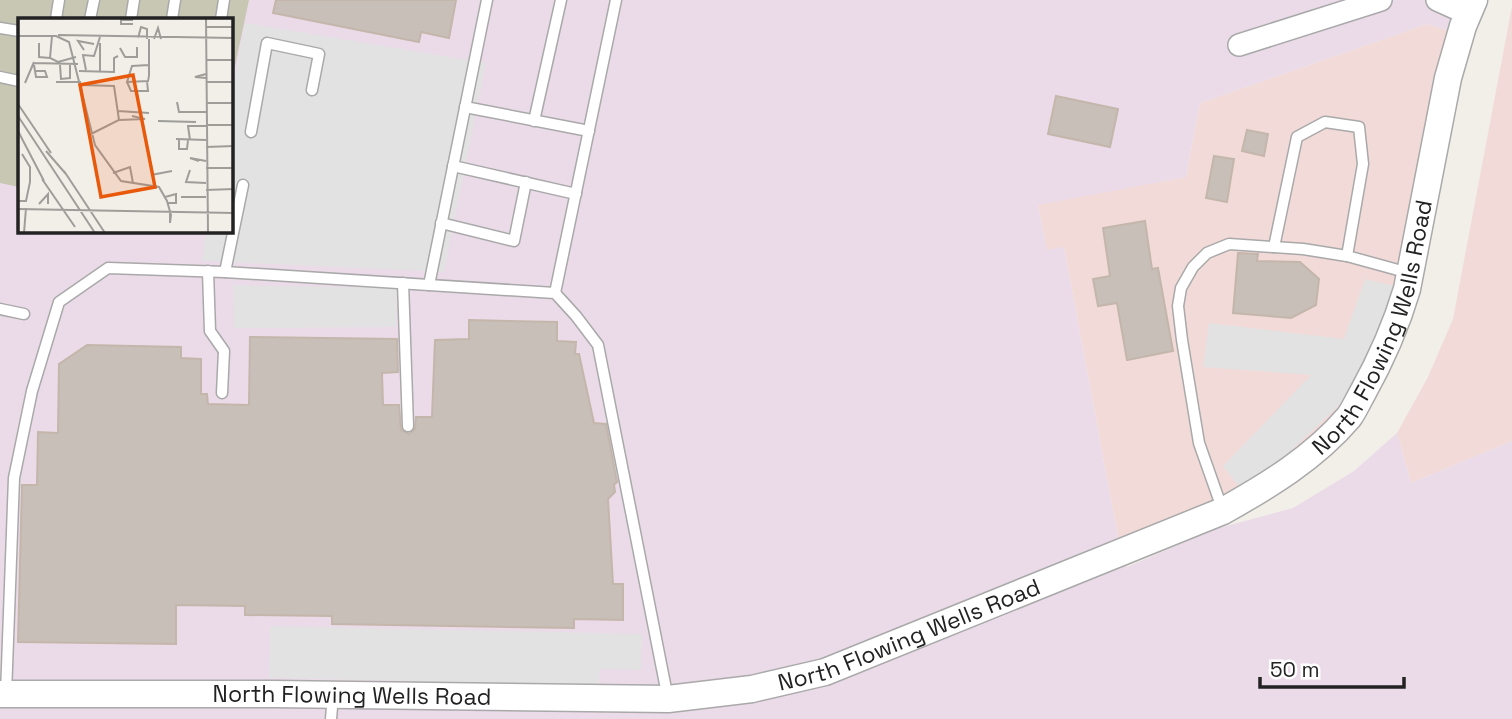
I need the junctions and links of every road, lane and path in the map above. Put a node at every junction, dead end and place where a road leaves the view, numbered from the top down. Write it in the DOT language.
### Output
graph roads {
  1 [pos="59,0"];
  2 [pos="94,0"];
  3 [pos="134,0"];
  4 [pos="175,0"];
  5 [pos="224,0"];
  6 [pos="487,0"];
  7 [pos="561,0"];
  8 [pos="616,0"];
  9 [pos="1381,0"];
  10 [pos="1437,0"];
  11 [pos="1346,5"];
  12 [pos="1471,7"];
  13 [pos="56,18"];
  14 [pos="90,18"];
  15 [pos="131,18"];
  16 [pos="172,18"];
  17 [pos="220,18"];
  18 [pos="0,28"];
  19 [pos="18,31"];
  20 [pos="1240,45"];
  21 [pos="0,77"];
  22 [pos="18,81"];
  23 [pos="313,90"];
  24 [pos="465,107"];
  25 [pos="534,121"];
  26 [pos="589,131"];
  27 [pos="251,132"];
  28 [pos="453,166"];
  29 [pos="526,183"];
  30 [pos="243,185"];
  31 [pos="576,194"];
  32 [pos="442,223"];
  33 [pos="1275,247"];
  34 [pos="1347,256"];
  35 [pos="208,271"];
  36 [pos="225,272"];
  37 [pos="1410,273"];
  38 [pos="403,283"];
  39 [pos="429,285"];
  40 [pos="555,293"];
  41 [pos="0,309"];
  42 [pos="24,314"];
  43 [pos="222,393"];
  44 [pos="408,426"];
  45 [pos="1223,511"];
  46 [pos="3,694"];
  47 [pos="668,699"];
  48 [pos="332,707"];
  1 -- 13 [label="lane"];
  2 -- 14 [label="lane"];
  3 -- 15 [label="lane"];
  4 -- 16 [label="lane"];
  5 -- 17 [label="lane"];
  6 -- 24 [label="lane"];
  7 -- 25 [label="lane"];
  8 -- 26 [label="lane"];
  9 -- 11 [label="street"];
  10 -- 12 [label="street, North Flowing Wells Road"];
  11 -- 20 [label="street"];
  12 -- 37 [label="street, North Flowing Wells Road"];
  18 -- 19 [label="lane"];
  21 -- 22 [label="lane"];
  23 -- 27 [label="lane"];
  24 -- 25 [label="lane"];
  24 -- 28 [label="lane"];
  25 -- 26 [label="lane"];
  26 -- 31 [label="lane"];
  28 -- 29 [label="lane"];
  28 -- 32 [label="lane"];
  29 -- 31 [label="lane"];
  29 -- 32 [label="lane"];
  30 -- 36 [label="lane"];
  31 -- 40 [label="lane"];
  32 -- 39 [label="lane"];
  33 -- 34 [label="lane"];
  33 -- 34 [label="lane"];
  33 -- 45 [label="lane"];
  34 -- 37 [label="lane"];
  35 -- 36 [label="lane"];
  35 -- 43 [label="lane"];
  35 -- 46 [label="lane"];
  36 -- 38 [label="lane"];
  37 -- 45 [label="street, North Flowing Wells Road"];
  38 -- 39 [label="lane"];
  38 -- 44 [label="lane"];
  39 -- 40 [label="lane"];
  40 -- 47 [label="lane"];
  41 -- 42 [label="lane"];
  45 -- 47 [label="street, North Flowing Wells Road"];
  46 -- 48 [label="street, North Flowing Wells Road"];
  47 -- 48 [label="street, North Flowing Wells Road"];
}
